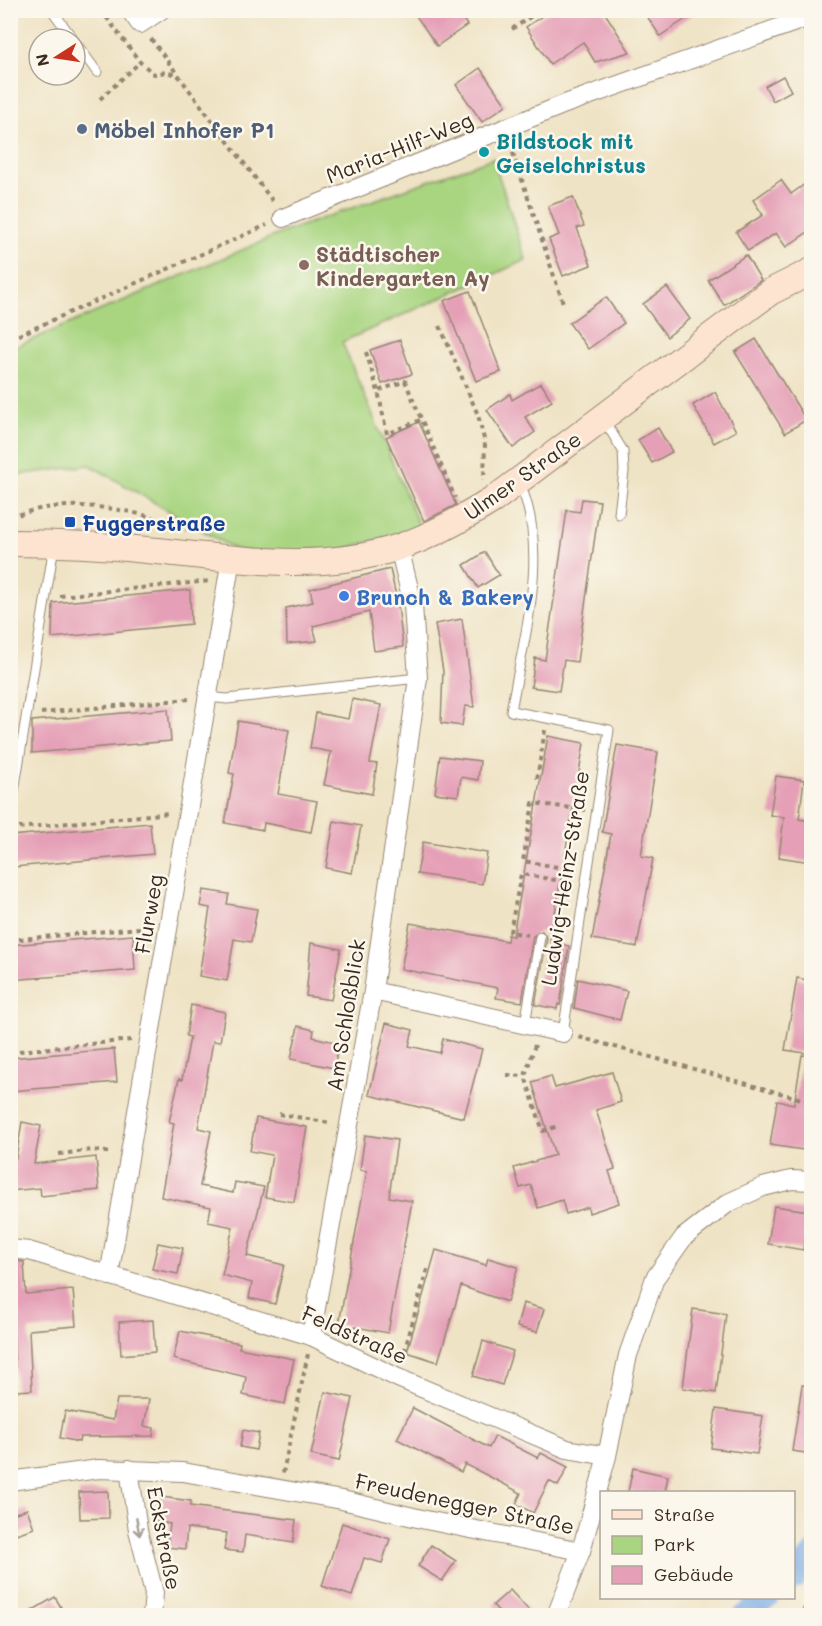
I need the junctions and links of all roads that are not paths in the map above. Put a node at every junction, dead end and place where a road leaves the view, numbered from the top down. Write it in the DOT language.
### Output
graph roads {
  1 [pos="52,10"];
  2 [pos="161,10"];
  3 [pos="812,16"];
  4 [pos="135,17"];
  5 [pos="64,27"];
  6 [pos="87,58"];
  7 [pos="97,72"];
  8 [pos="283,218"];
  9 [pos="812,271"];
  10 [pos="603,418"];
  11 [pos="519,481"];
  12 [pos="619,514"];
  13 [pos="10,543"];
  14 [pos="54,543"];
  15 [pos="399,547"];
  16 [pos="230,569"];
  17 [pos="418,678"];
  18 [pos="208,697"];
  19 [pos="10,816"];
  20 [pos="540,937"];
  21 [pos="373,991"];
  22 [pos="532,1026"];
  23 [pos="563,1033"];
  24 [pos="812,1181"];
  25 [pos="10,1249"];
  26 [pos="109,1276"];
  27 [pos="311,1336"];
  28 [pos="607,1456"];
  29 [pos="129,1469"];
  30 [pos="10,1481"];
  31 [pos="580,1551"];
  32 [pos="152,1616"];
  33 [pos="556,1616"];
  1 -- 5 [label="lane"];
  2 -- 4 [label="street"];
  3 -- 8 [label="street, Maria-Hilf-Weg"];
  6 -- 7 [label="lane"];
  9 -- 10 [label="street, Ulmer Straße"];
  10 -- 11 [label="street, Ulmer Straße"];
  10 -- 12 [label="lane"];
  11 -- 15 [label="street, Ulmer Straße"];
  11 -- 23 [label="lane, Ludwig-Heinz-Straße"];
  13 -- 14 [label="street, Ulmer Straße"];
  14 -- 16 [label="street, Ulmer Straße"];
  14 -- 19 [label="lane"];
  15 -- 16 [label="street, Ulmer Straße"];
  15 -- 17 [label="street, Am Schloßblick"];
  16 -- 18 [label="street, Flurweg"];
  17 -- 18 [label="lane"];
  17 -- 21 [label="street, Am Schloßblick"];
  18 -- 26 [label="street, Flurweg"];
  20 -- 22 [label="lane"];
  21 -- 22 [label="street"];
  21 -- 27 [label="street, Am Schloßblick"];
  22 -- 23 [label="street"];
  24 -- 28 [label="street, Freudenegger Straße"];
  25 -- 26 [label="street, Feldstraße"];
  26 -- 27 [label="street, Feldstraße"];
  27 -- 28 [label="street, Feldstraße"];
  28 -- 31 [label="street, Freudenegger Straße"];
  29 -- 30 [label="street, Freudenegger Straße"];
  29 -- 31 [label="street, Freudenegger Straße"];
  29 -- 32 [label="street, Eckstraße, one-way"];
  31 -- 33 [label="street"];
}
